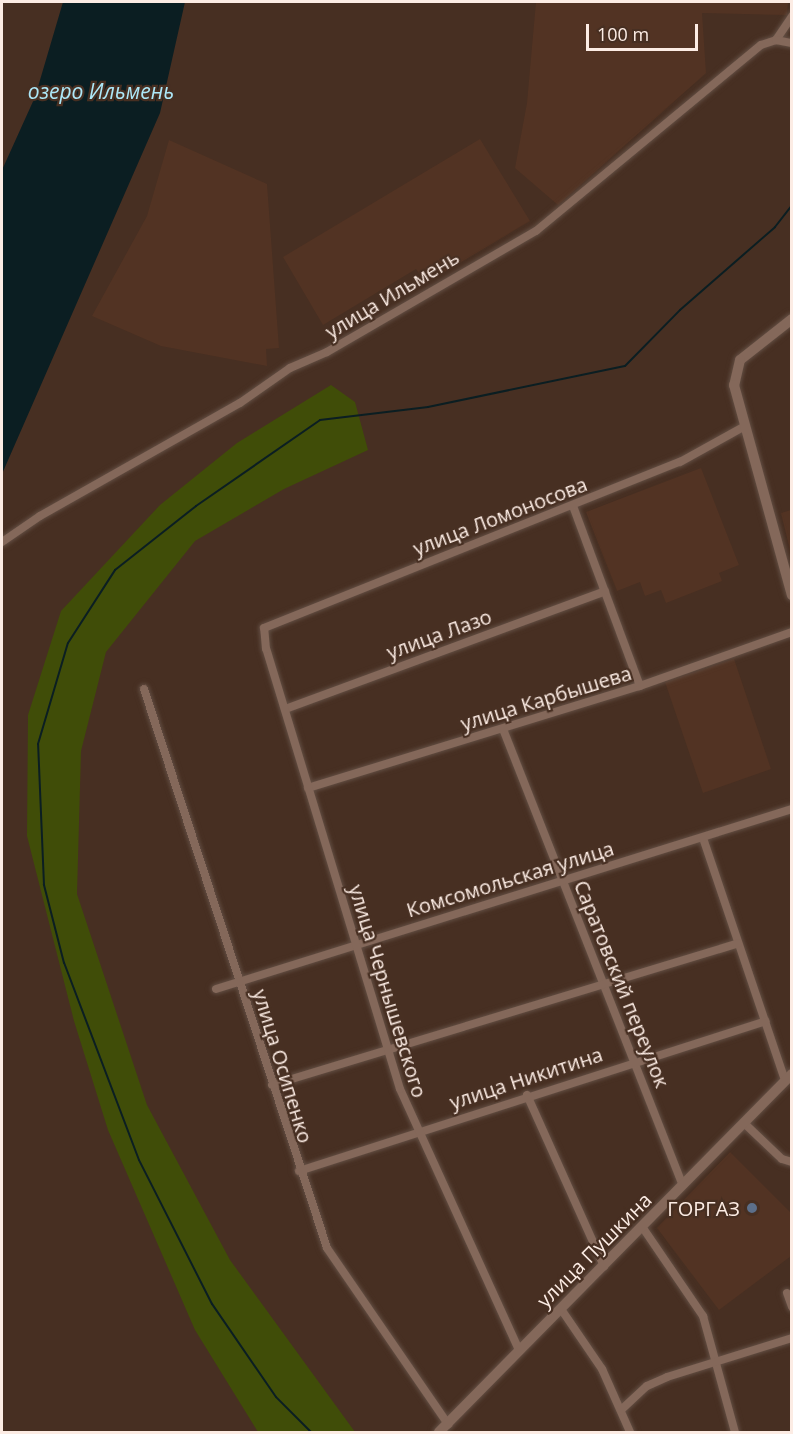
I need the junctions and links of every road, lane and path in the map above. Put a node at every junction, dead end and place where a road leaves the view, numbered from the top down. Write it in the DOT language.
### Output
graph roads {
  1 [pos="792,16"];
  2 [pos="776,40"];
  3 [pos="792,43"];
  4 [pos="792,319"];
  5 [pos="745,426"];
  6 [pos="573,506"];
  7 [pos="2,542"];
  8 [pos="605,591"];
  9 [pos="792,595"];
  10 [pos="264,628"];
  11 [pos="792,632"];
  12 [pos="640,686"];
  13 [pos="144,689"];
  14 [pos="285,709"];
  15 [pos="503,729"];
  16 [pos="308,788"];
  17 [pos="792,809"];
  18 [pos="703,838"];
  19 [pos="563,880"];
  20 [pos="738,943"];
  21 [pos="356,944"];
  22 [pos="239,981"];
  23 [pos="604,985"];
  24 [pos="216,988"];
  25 [pos="765,1022"];
  26 [pos="389,1052"];
  27 [pos="634,1061"];
  28 [pos="788,1077"];
  29 [pos="272,1085"];
  30 [pos="527,1095"];
  31 [pos="744,1123"];
  32 [pos="416,1131"];
  33 [pos="792,1162"];
  34 [pos="299,1171"];
  35 [pos="683,1185"];
  36 [pos="643,1228"];
  37 [pos="604,1266"];
  38 [pos="787,1293"];
  39 [pos="792,1306"];
  40 [pos="561,1309"];
  41 [pos="792,1338"];
  42 [pos="519,1350"];
  43 [pos="714,1360"];
  44 [pos="621,1410"];
  45 [pos="444,1429"];
  46 [pos="630,1432"];
  47 [pos="735,1432"];
  1 -- 2 [label="street, улица Ильмень"];
  2 -- 3 [label="street"];
  2 -- 7 [label="street, улица Ильмень"];
  4 -- 5 [label="main road"];
  5 -- 6 [label="street, улица Ломоносова"];
  5 -- 9 [label="main road"];
  6 -- 8 [label="street"];
  6 -- 10 [label="street, улица Ломоносова"];
  8 -- 12 [label="street"];
  8 -- 14 [label="street, улица Лазо"];
  10 -- 14 [label="street, улица Чернышевского"];
  11 -- 12 [label="street, улица Карбышева"];
  12 -- 15 [label="street, улица Карбышева"];
  13 -- 22 [label="street, улица Осипенко"];
  14 -- 16 [label="street, улица Чернышевского"];
  15 -- 16 [label="street, улица Карбышева"];
  15 -- 19 [label="street, Саратовский переулок"];
  16 -- 21 [label="street, улица Чернышевского"];
  17 -- 18 [label="street, Комсомольская улица"];
  18 -- 19 [label="street, Комсомольская улица"];
  18 -- 20 [label="street"];
  19 -- 21 [label="street, Комсомольская улица"];
  19 -- 23 [label="street, Саратовский переулок"];
  20 -- 23 [label="street"];
  20 -- 25 [label="street"];
  21 -- 22 [label="street, Комсомольская улица"];
  21 -- 26 [label="street, улица Чернышевского"];
  22 -- 24 [label="street, Комсомольская улица"];
  22 -- 29 [label="street, улица Осипенко"];
  23 -- 26 [label="street"];
  23 -- 27 [label="street, Саратовский переулок"];
  25 -- 27 [label="street, улица Никитина"];
  25 -- 28 [label="street"];
  26 -- 29 [label="street"];
  26 -- 32 [label="street, улица Чернышевского"];
  27 -- 30 [label="street, улица Никитина"];
  27 -- 35 [label="street, Саратовский переулок"];
  28 -- 31 [label="main road, улица Пушкина"];
  29 -- 34 [label="street, улица Осипенко"];
  30 -- 32 [label="street, улица Никитина"];
  30 -- 37 [label="street"];
  31 -- 33 [label="street"];
  31 -- 35 [label="main road, улица Пушкина"];
  32 -- 34 [label="street, улица Никитина"];
  32 -- 42 [label="street, улица Чернышевского"];
  34 -- 45 [label="street, улица Осипенко"];
  35 -- 36 [label="main road, улица Пушкина"];
  36 -- 37 [label="main road, улица Пушкина"];
  36 -- 43 [label="street"];
  37 -- 40 [label="main road, улица Пушкина"];
  38 -- 39 [label="street"];
  40 -- 42 [label="main road, улица Пушкина"];
  40 -- 44 [label="street"];
  41 -- 43 [label="street"];
  42 -- 45 [label="main road, улица Пушкина"];
  43 -- 44 [label="street"];
  43 -- 47 [label="street"];
  44 -- 46 [label="street"];
}
